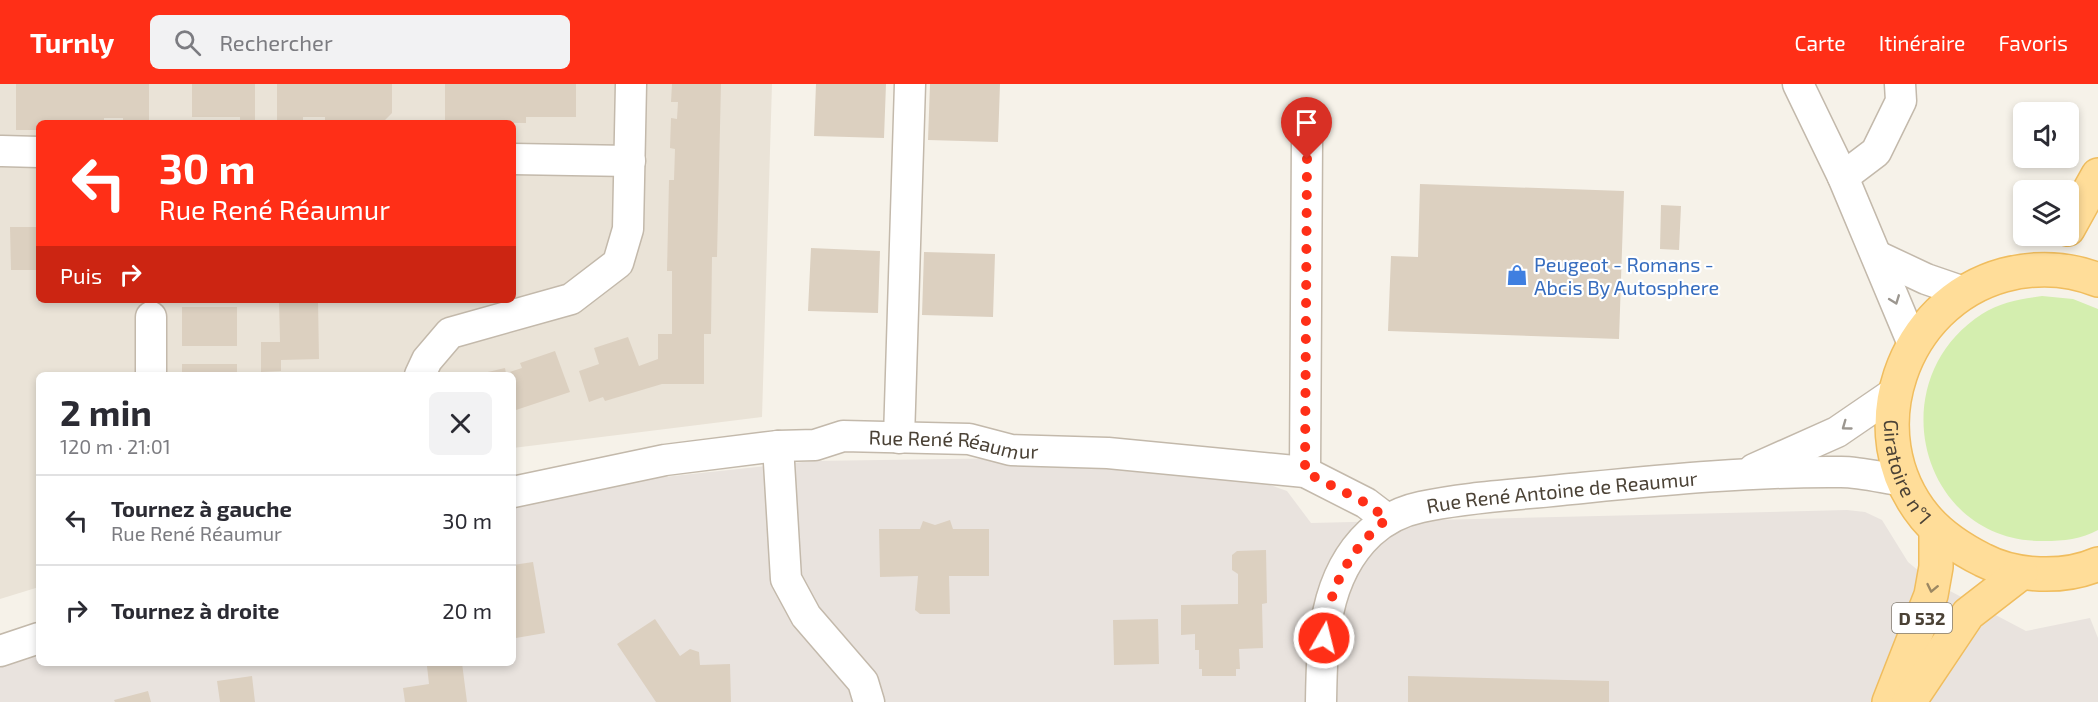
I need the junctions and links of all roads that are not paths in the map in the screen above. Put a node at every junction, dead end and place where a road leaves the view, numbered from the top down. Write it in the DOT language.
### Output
graph roads {
  1 [pos="631,84"];
  2 [pos="909,84"];
  3 [pos="1798,84"];
  4 [pos="1900,84"];
  5 [pos="1307,140"];
  6 [pos="2,151"];
  7 [pos="36,152"];
  8 [pos="516,159"];
  9 [pos="630,161"];
  10 [pos="2098,175"];
  11 [pos="1843,177"];
  12 [pos="2079,209"];
  13 [pos="2060,246"];
  14 [pos="1877,256"];
  15 [pos="2050,269"];
  16 [pos="2098,280"];
  17 [pos="1964,292"];
  18 [pos="151,317"];
  19 [pos="1913,344"];
  20 [pos="151,372"];
  21 [pos="421,372"];
  22 [pos="1894,393"];
  23 [pos="899,438"];
  24 [pos="778,446"];
  25 [pos="1305,472"];
  26 [pos="1740,475"];
  27 [pos="1904,481"];
  28 [pos="516,491"];
  29 [pos="1387,519"];
  30 [pos="1936,530"];
  31 [pos="2096,567"];
  32 [pos="2021,573"];
  33 [pos="36,639"];
  34 [pos="0,651"];
  35 [pos="869,702"];
  36 [pos="1321,702"];
  37 [pos="1889,702"];
  38 [pos="1909,702"];
  1 -- 9 [label="street"];
  2 -- 23 [label="street"];
  3 -- 11 [label="street"];
  4 -- 11 [label="street"];
  5 -- 25 [label="street"];
  6 -- 7 [label="street"];
  8 -- 9 [label="street"];
  9 -- 21 [label="street"];
  10 -- 12 [label="main road"];
  11 -- 14 [label="street"];
  13 -- 15 [label="main road"];
  14 -- 17 [label="street"];
  14 -- 19 [label="street, one-way"];
  15 -- 16 [label="main road, Giratoire n°1"];
  15 -- 17 [label="main road, Giratoire n°1"];
  17 -- 19 [label="main road, Giratoire n°1"];
  18 -- 20 [label="street"];
  19 -- 22 [label="main road, Giratoire n°1"];
  22 -- 26 [label="street, Rue René Antoine de Reaumur, one-way"];
  22 -- 27 [label="main road, Giratoire n°1"];
  23 -- 24 [label="street, Rue René Réaumur"];
  23 -- 25 [label="street, Rue René Réaumur"];
  24 -- 28 [label="street, Rue René Réaumur"];
  24 -- 35 [label="street"];
  25 -- 29 [label="street, Rue René Réaumur"];
  26 -- 27 [label="street, Rue René Antoine de Reaumur"];
  26 -- 29 [label="street, Rue René Antoine de Reaumur"];
  27 -- 30 [label="main road, Giratoire n°1"];
  29 -- 36 [label="street"];
  30 -- 32 [label="main road, Giratoire n°1"];
  30 -- 37 [label="main road, D 532, one-way"];
  31 -- 32 [label="main road, Giratoire n°1"];
  32 -- 38 [label="main road, D 532"];
  33 -- 34 [label="street"];
}
